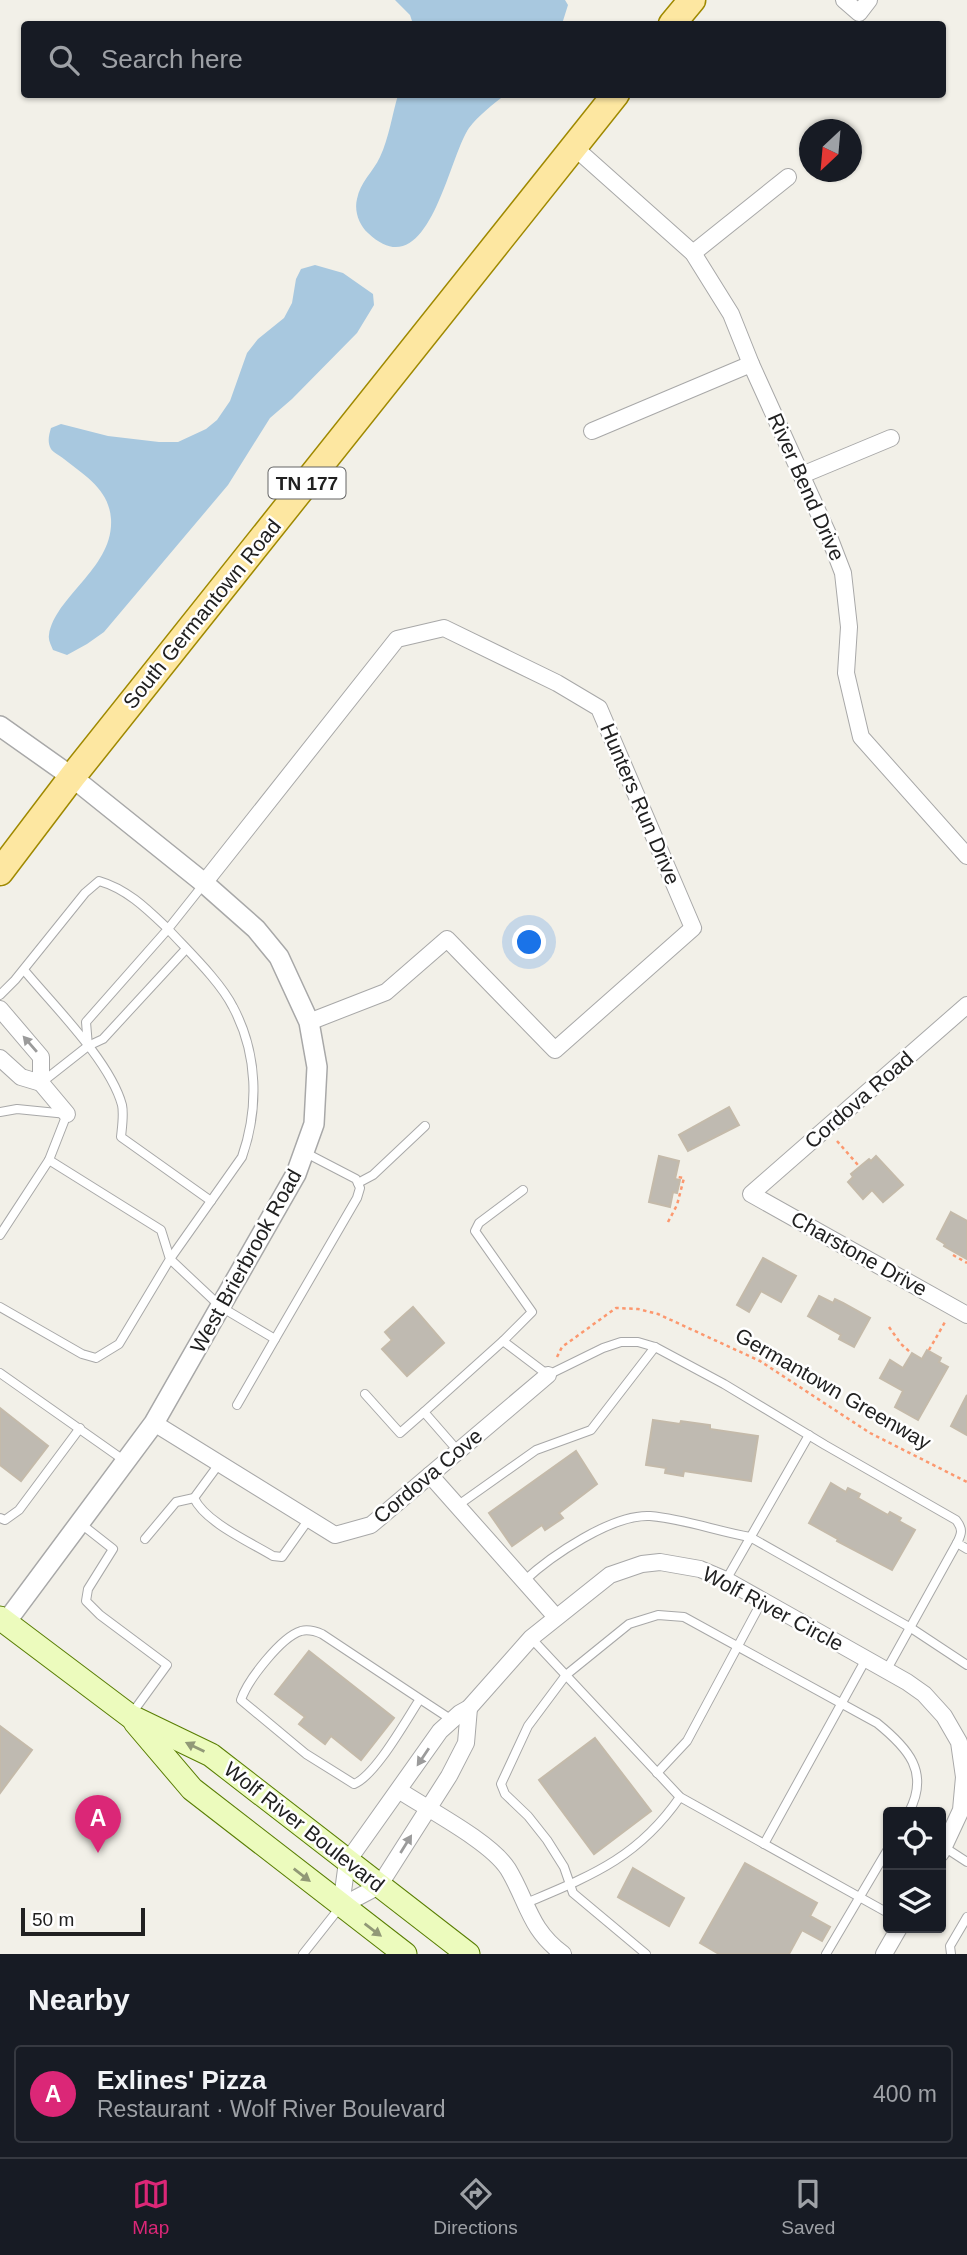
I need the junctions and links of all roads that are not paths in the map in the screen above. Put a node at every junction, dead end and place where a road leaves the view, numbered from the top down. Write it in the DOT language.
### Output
graph roads {
  1 [pos="692,0"];
  2 [pos="844,0"];
  3 [pos="864,6"];
  4 [pos="674,21"];
  5 [pos="613,98"];
  6 [pos="574,147"];
  7 [pos="788,177"];
  8 [pos="693,253"];
  9 [pos="751,364"];
  10 [pos="592,431"];
  11 [pos="891,438"];
  12 [pos="802,475"];
  13 [pos="0,726"];
  14 [pos="72,777"];
  15 [pos="967,856"];
  16 [pos="0,872"];
  17 [pos="204,883"];
  18 [pos="168,929"];
  19 [pos="186,949"];
  20 [pos="24,970"];
  21 [pos="0,995"];
  22 [pos="967,1005"];
  23 [pos="0,1009"];
  24 [pos="309,1021"];
  25 [pos="88,1046"];
  26 [pos="0,1058"];
  27 [pos="41,1083"];
  28 [pos="0,1112"];
  29 [pos="67,1114"];
  30 [pos="425,1126"];
  31 [pos="304,1152"];
  32 [pos="49,1160"];
  33 [pos="358,1183"];
  34 [pos="523,1190"];
  35 [pos="751,1194"];
  36 [pos="211,1201"];
  37 [pos="0,1235"];
  38 [pos="170,1259"];
  39 [pos="0,1307"];
  40 [pos="221,1307"];
  41 [pos="967,1315"];
  42 [pos="275,1339"];
  43 [pos="503,1341"];
  44 [pos="655,1346"];
  45 [pos="0,1373"];
  46 [pos="548,1375"];
  47 [pos="365,1394"];
  48 [pos="237,1405"];
  49 [pos="424,1412"];
  50 [pos="154,1423"];
  51 [pos="80,1428"];
  52 [pos="809,1435"];
  53 [pos="458,1451"];
  54 [pos="125,1461"];
  55 [pos="219,1464"];
  56 [pos="430,1475"];
  57 [pos="194,1498"];
  58 [pos="457,1506"];
  59 [pos="0,1518"];
  60 [pos="309,1519"];
  61 [pos="80,1522"];
  62 [pos="750,1537"];
  63 [pos="145,1539"];
  64 [pos="957,1544"];
  65 [pos="967,1549"];
  66 [pos="726,1580"];
  67 [pos="524,1581"];
  68 [pos="762,1601"];
  69 [pos="556,1617"];
  70 [pos="2,1623"];
  71 [pos="911,1628"];
  72 [pos="531,1638"];
  73 [pos="737,1646"];
  74 [pos="866,1659"];
  75 [pos="967,1665"];
  76 [pos="886,1671"];
  77 [pos="566,1675"];
  78 [pos="421,1699"];
  79 [pos="842,1703"];
  80 [pos="469,1708"];
  81 [pos="130,1716"];
  82 [pos="452,1720"];
  83 [pos="657,1773"];
  84 [pos="400,1791"];
  85 [pos="680,1797"];
  86 [pos="912,1807"];
  87 [pos="428,1810"];
  88 [pos="946,1842"];
  89 [pos="764,1844"];
  90 [pos="946,1852"];
  91 [pos="883,1858"];
  92 [pos="347,1862"];
  93 [pos="967,1862"];
  94 [pos="570,1885"];
  95 [pos="379,1886"];
  96 [pos="860,1897"];
  97 [pos="524,1904"];
  98 [pos="341,1906"];
  99 [pos="883,1910"];
  100 [pos="967,1917"];
  101 [pos="896,1933"];
  102 [pos="303,1954"];
  103 [pos="405,1954"];
  104 [pos="468,1954"];
  105 [pos="563,1954"];
  106 [pos="646,1954"];
  107 [pos="826,1954"];
  108 [pos="884,1954"];
  109 [pos="951,1954"];
  1 -- 4 [label="main road"];
  2 -- 3 [label="street"];
  5 -- 6 [label="main road, South Germantown Road / TN 177"];
  6 -- 8 [label="street, River Bend Drive"];
  6 -- 14 [label="main road, South Germantown Road / TN 177"];
  7 -- 8 [label="street"];
  8 -- 9 [label="street, River Bend Drive"];
  9 -- 10 [label="street"];
  9 -- 12 [label="street, River Bend Drive"];
  11 -- 12 [label="street"];
  12 -- 15 [label="street, River Bend Drive"];
  13 -- 14 [label="street, West Brierbrook Road"];
  14 -- 16 [label="main road, South Germantown Road / TN 177"];
  14 -- 17 [label="street, West Brierbrook Road"];
  17 -- 18 [label="lane"];
  17 -- 24 [label="street, West Brierbrook Road"];
  17 -- 24 [label="street, Hunters Run Drive"];
  18 -- 19 [label="lane"];
  18 -- 20 [label="lane"];
  18 -- 25 [label="lane"];
  19 -- 25 [label="lane"];
  19 -- 36 [label="lane"];
  20 -- 21 [label="lane"];
  20 -- 25 [label="lane"];
  22 -- 35 [label="street, Cordova Road"];
  27 -- 23 [label="street, one-way"];
  24 -- 31 [label="street, West Brierbrook Road"];
  25 -- 27 [label="lane"];
  25 -- 36 [label="lane"];
  26 -- 27 [label="street"];
  27 -- 29 [label="street"];
  28 -- 29 [label="lane"];
  29 -- 32 [label="lane"];
  30 -- 33 [label="lane"];
  31 -- 33 [label="lane"];
  31 -- 40 [label="street, West Brierbrook Road"];
  32 -- 37 [label="lane"];
  32 -- 38 [label="lane"];
  33 -- 42 [label="lane"];
  34 -- 43 [label="lane"];
  35 -- 41 [label="street, Charstone Drive"];
  36 -- 38 [label="lane"];
  38 -- 39 [label="lane"];
  38 -- 40 [label="lane"];
  40 -- 42 [label="lane"];
  40 -- 50 [label="street, West Brierbrook Road"];
  42 -- 48 [label="lane"];
  43 -- 46 [label="lane"];
  43 -- 49 [label="lane"];
  44 -- 46 [label="lane"];
  44 -- 52 [label="lane"];
  44 -- 58 [label="lane"];
  45 -- 51 [label="lane"];
  46 -- 53 [label="street, Cordova Cove"];
  47 -- 49 [label="lane"];
  49 -- 53 [label="lane"];
  50 -- 54 [label="street, West Brierbrook Road"];
  50 -- 55 [label="street, Cordova Cove"];
  51 -- 54 [label="lane"];
  51 -- 59 [label="lane"];
  52 -- 62 [label="lane"];
  52 -- 64 [label="lane"];
  53 -- 56 [label="street, Cordova Cove"];
  54 -- 61 [label="street, West Brierbrook Road"];
  55 -- 57 [label="lane"];
  55 -- 60 [label="street, Cordova Cove"];
  56 -- 58 [label="street"];
  56 -- 60 [label="street, Cordova Cove"];
  57 -- 60 [label="lane"];
  57 -- 63 [label="lane"];
  58 -- 67 [label="street"];
  61 -- 70 [label="street, West Brierbrook Road"];
  61 -- 81 [label="lane"];
  62 -- 66 [label="lane"];
  62 -- 67 [label="lane"];
  62 -- 71 [label="lane"];
  64 -- 65 [label="lane"];
  64 -- 71 [label="lane"];
  66 -- 68 [label="street, Wolf River Circle"];
  66 -- 69 [label="street, Wolf River Circle"];
  67 -- 69 [label="street"];
  68 -- 73 [label="lane"];
  68 -- 74 [label="street, Wolf River Circle"];
  69 -- 72 [label="street, Wolf River Circle"];
  70 -- 81 [label="main road, Wolf River Boulevard"];
  71 -- 75 [label="lane"];
  71 -- 76 [label="lane"];
  72 -- 77 [label="lane"];
  72 -- 80 [label="street, Wolf River Circle"];
  73 -- 77 [label="lane"];
  73 -- 79 [label="lane"];
  73 -- 83 [label="lane"];
  74 -- 76 [label="street, Wolf River Circle"];
  74 -- 79 [label="lane"];
  76 -- 88 [label="street, Wolf River Circle"];
  77 -- 83 [label="lane"];
  77 -- 94 [label="lane"];
  78 -- 78 [label="lane"];
  78 -- 82 [label="lane"];
  79 -- 86 [label="lane"];
  79 -- 89 [label="lane"];
  80 -- 82 [label="street, Wolf River Circle"];
  80 -- 87 [label="street"];
  92 -- 81 [label="main road, Wolf River Boulevard, one-way"];
  81 -- 98 [label="main road, Wolf River Boulevard, one-way"];
  82 -- 84 [label="street, Wolf River Circle, one-way"];
  83 -- 85 [label="lane"];
  84 -- 87 [label="street"];
  84 -- 92 [label="street, Wolf River Circle"];
  85 -- 89 [label="lane"];
  85 -- 94 [label="lane"];
  95 -- 87 [label="street, one-way"];
  87 -- 97 [label="street"];
  89 -- 96 [label="lane"];
  90 -- 93 [label="lane"];
  91 -- 96 [label="lane"];
  92 -- 95 [label="main road, Wolf River Boulevard"];
  92 -- 98 [label="street, Wolf River Circle"];
  94 -- 97 [label="lane"];
  94 -- 106 [label="lane"];
  95 -- 98 [label="street"];
  95 -- 104 [label="main road, Wolf River Boulevard"];
  96 -- 99 [label="lane"];
  96 -- 107 [label="lane"];
  97 -- 105 [label="street"];
  98 -- 102 [label="lane"];
  98 -- 103 [label="main road, Wolf River Boulevard, one-way"];
  100 -- 109 [label="lane"];
  101 -- 108 [label="street"];
}
